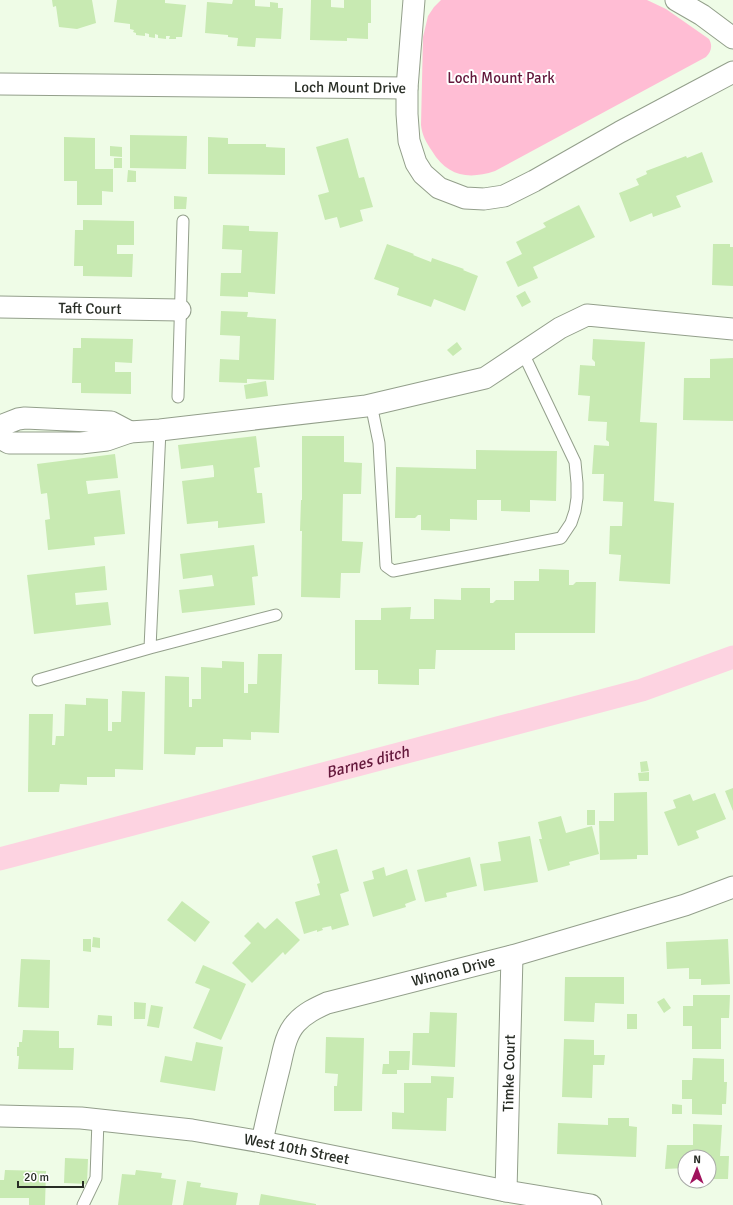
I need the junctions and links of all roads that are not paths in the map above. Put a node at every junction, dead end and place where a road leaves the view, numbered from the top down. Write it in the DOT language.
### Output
graph roads {
  1 [pos="414,0"];
  2 [pos="676,0"];
  3 [pos="733,38"];
  4 [pos="733,72"];
  5 [pos="0,84"];
  6 [pos="407,88"];
  7 [pos="183,221"];
  8 [pos="0,307"];
  9 [pos="180,310"];
  10 [pos="733,329"];
  11 [pos="523,353"];
  12 [pos="178,397"];
  13 [pos="371,404"];
  14 [pos="0,426"];
  15 [pos="160,430"];
  16 [pos="130,432"];
  17 [pos="0,438"];
  18 [pos="276,616"];
  19 [pos="150,648"];
  20 [pos="38,680"];
  21 [pos="733,887"];
  22 [pos="512,956"];
  23 [pos="0,1116"];
  24 [pos="98,1120"];
  25 [pos="262,1142"];
  26 [pos="506,1190"];
  27 [pos="83,1205"];
  28 [pos="591,1205"];
  1 -- 6 [label="street"];
  2 -- 3 [label="street"];
  4 -- 6 [label="street, Loch Mount Drive"];
  5 -- 6 [label="street, Loch Mount Drive"];
  7 -- 9 [label="lane"];
  8 -- 9 [label="street, Taft Court"];
  9 -- 12 [label="lane"];
  10 -- 11 [label="street"];
  11 -- 13 [label="street"];
  11 -- 13 [label="lane"];
  13 -- 15 [label="street"];
  14 -- 16 [label="street"];
  15 -- 16 [label="street"];
  15 -- 19 [label="lane"];
  16 -- 17 [label="street"];
  18 -- 19 [label="lane"];
  19 -- 20 [label="lane"];
  21 -- 22 [label="street, Winona Drive"];
  22 -- 25 [label="street, Winona Drive"];
  22 -- 26 [label="street, Timke Court"];
  23 -- 24 [label="street, West 10th Street"];
  24 -- 25 [label="street, West 10th Street"];
  24 -- 27 [label="lane"];
  25 -- 26 [label="street, West 10th Street"];
  26 -- 28 [label="street, West 10th Street"];
}
